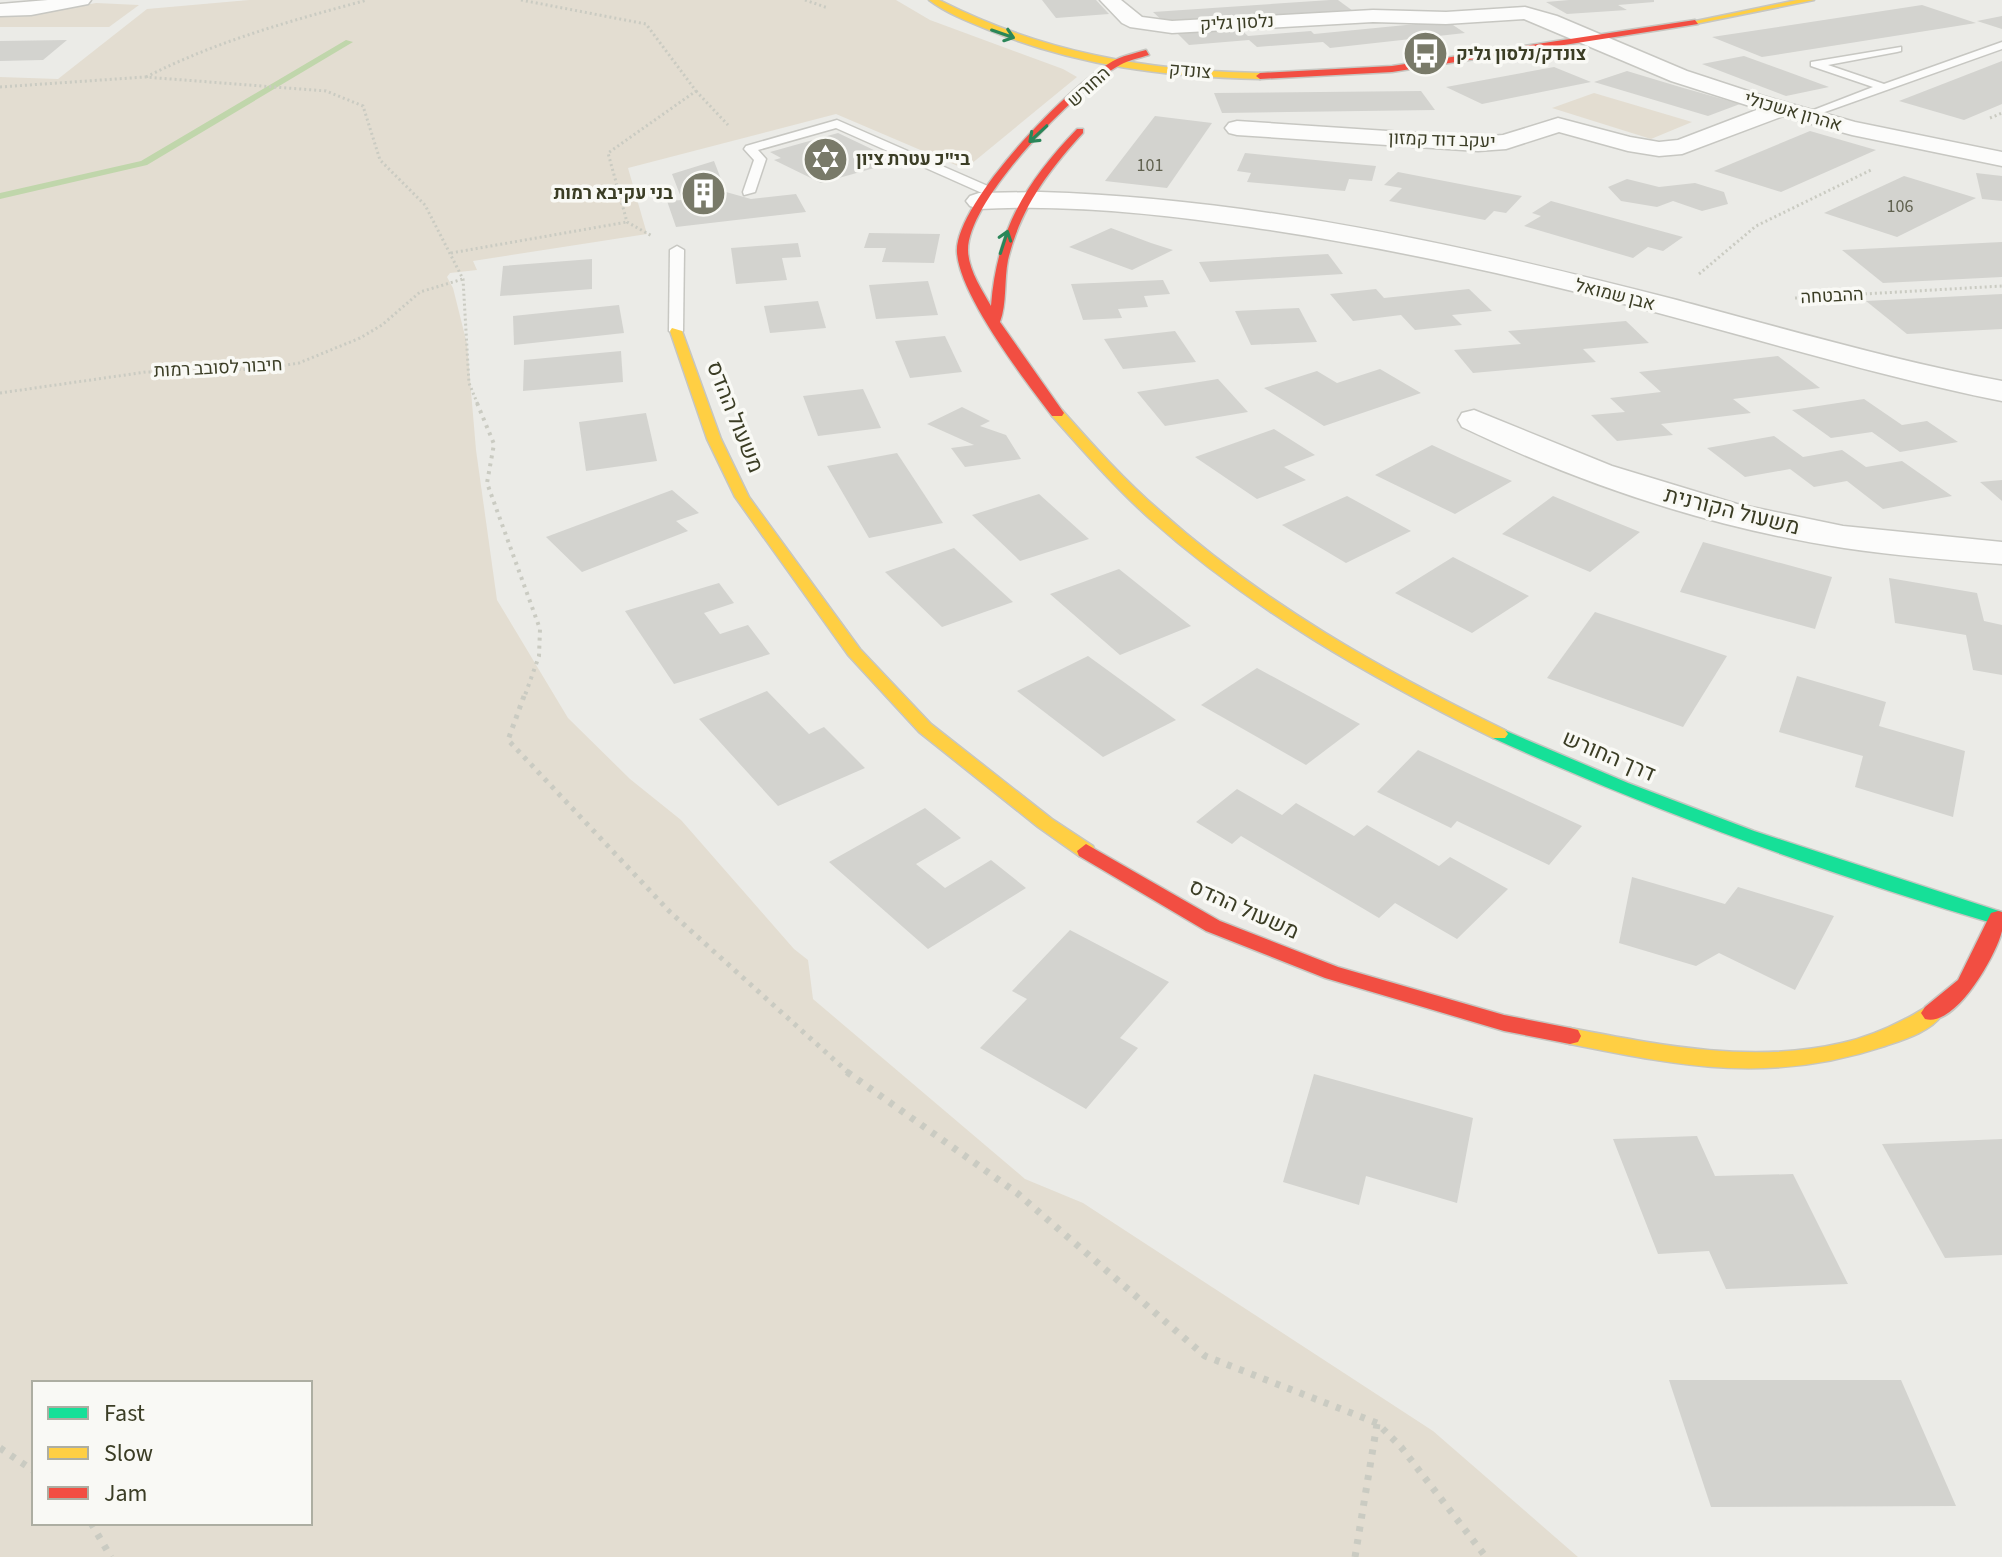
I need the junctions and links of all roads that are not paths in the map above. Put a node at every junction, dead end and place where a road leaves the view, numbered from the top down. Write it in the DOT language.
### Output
graph roads {
  1 [pos="81,0"];
  2 [pos="933,0"];
  3 [pos="976,0"];
  4 [pos="1469,0"];
  5 [pos="1810,0"];
  6 [pos="1822,0"];
  7 [pos="1790,4"];
  8 [pos="1116,6"];
  9 [pos="0,10"];
  10 [pos="1373,16"];
  11 [pos="1592,39"];
  12 [pos="2002,45"];
  13 [pos="1897,49"];
  14 [pos="1146,60"];
  15 [pos="1116,63"];
  16 [pos="1883,87"];
  17 [pos="1122,90"];
  18 [pos="1780,109"];
  19 [pos="1804,116"];
  20 [pos="1091,120"];
  21 [pos="1237,128"];
  22 [pos="2002,159"];
  23 [pos="749,192"];
  24 [pos="983,195"];
  25 [pos="1020,204"];
  26 [pos="677,250"];
  27 [pos="996,319"];
  28 [pos="676,331"];
  29 [pos="2002,391"];
  30 [pos="1474,420"];
  31 [pos="2002,553"];
  32 [pos="1224,577"];
  33 [pos="2000,918"];
  1 -- 9 [label="street"];
  2 -- 15 [label="street, צונדק, one-way"];
  3 -- 14 [label="street, צונדק"];
  4 -- 10 [label="street, נלסון גליק"];
  5 -- 7 [label="street, צונדק"];
  6 -- 7 [label="street, צונדק"];
  7 -- 11 [label="street, צונדק"];
  8 -- 10 [label="street, נלסון גליק"];
  10 -- 11 [label="street, נלסון גליק"];
  11 -- 14 [label="street, צונדק"];
  11 -- 18 [label="street, אהרון אשכולי"];
  12 -- 16 [label="lane"];
  13 -- 16 [label="lane"];
  14 -- 15 [label="street, צונדק"];
  14 -- 17 [label="street, החורש"];
  15 -- 24 [label="street, החורש, one-way"];
  16 -- 19 [label="lane"];
  18 -- 19 [label="street, אהרון אשכולי"];
  18 -- 21 [label="street, יעקב דוד קמזון"];
  19 -- 22 [label="street, אהרון אשכולי"];
  20 -- 25 [label="street, החורש"];
  23 -- 24 [label="lane"];
  24 -- 25 [label="street, אבן שמואל"];
  24 -- 27 [label="street, החורש"];
  27 -- 25 [label="street, החורש, one-way"];
  25 -- 29 [label="street, אבן שמואל"];
  26 -- 28 [label="lane"];
  27 -- 32 [label="street, החורש"];
  28 -- 33 [label="street, משעול ההדס"];
  30 -- 31 [label="street, משעול הקורנית"];
  32 -- 33 [label="street, דרך החורש"];
}
